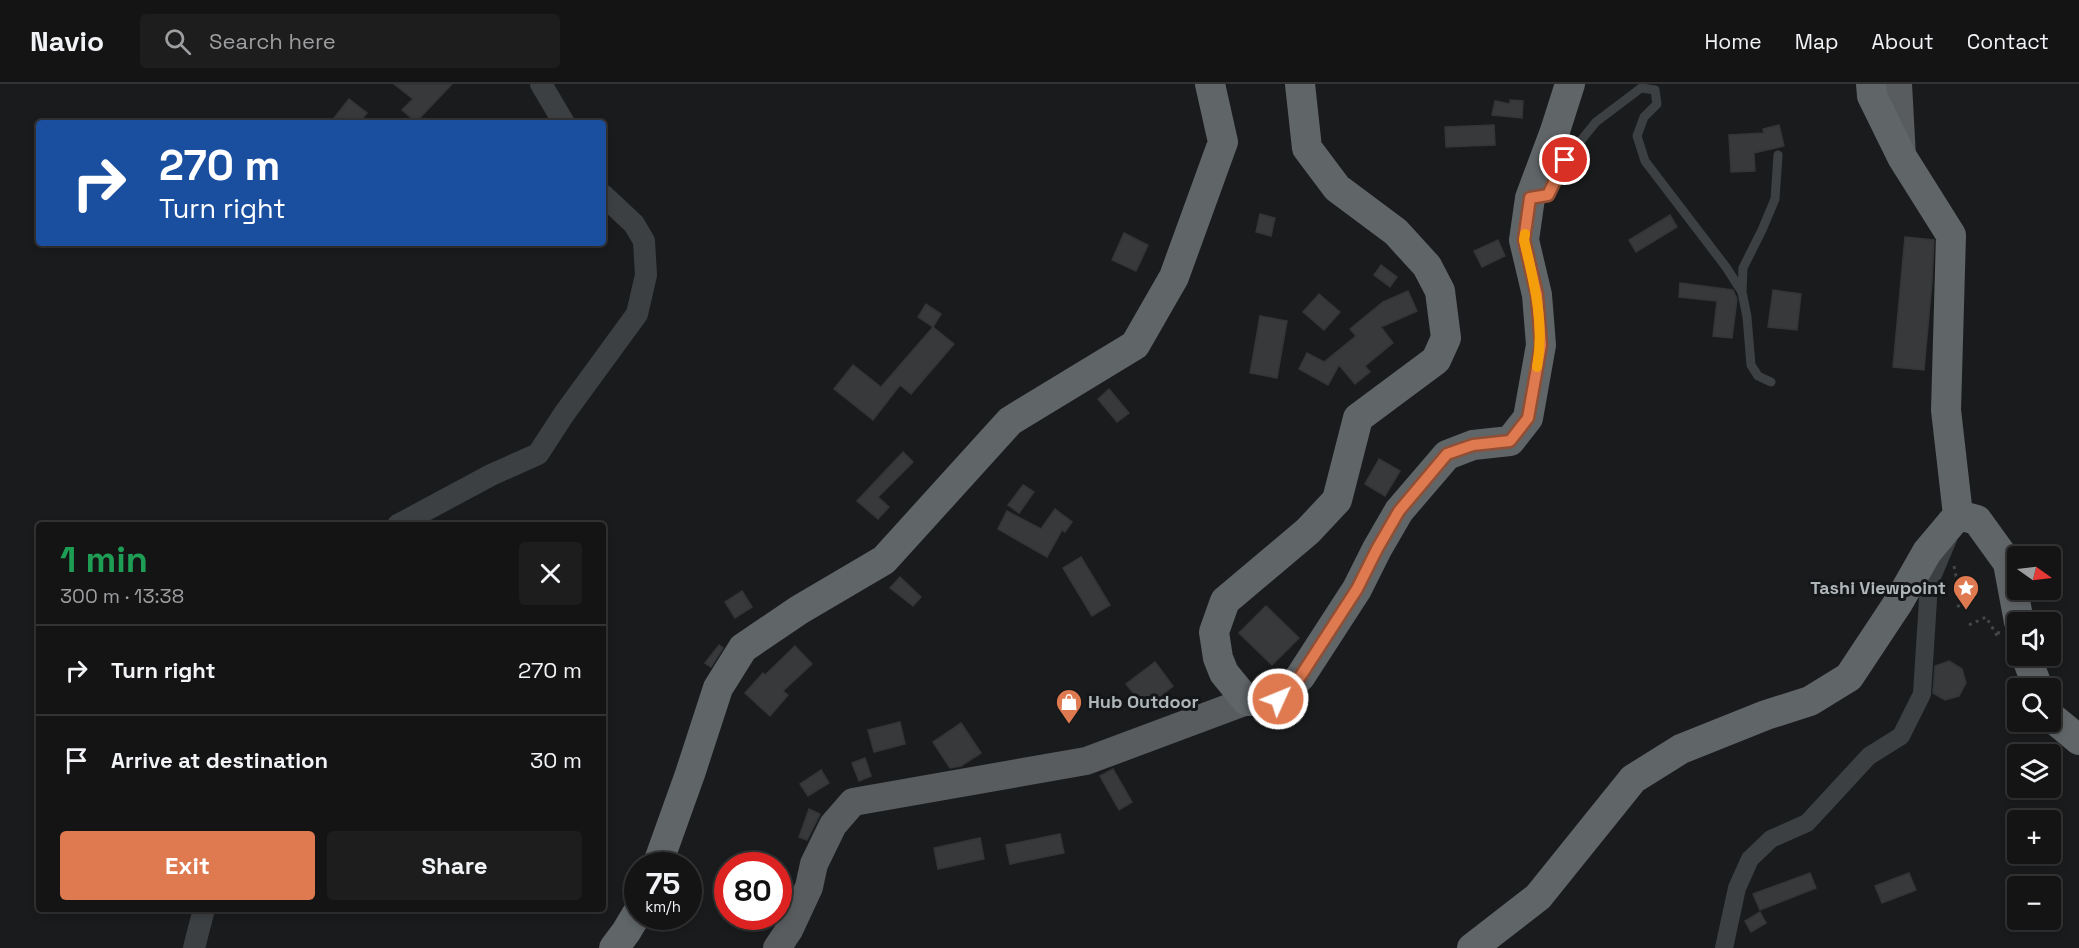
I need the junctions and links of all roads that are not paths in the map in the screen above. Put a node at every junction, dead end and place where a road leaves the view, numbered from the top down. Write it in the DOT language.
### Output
graph roads {
  1 [pos="541,84"];
  2 [pos="1210,84"];
  3 [pos="1300,84"];
  4 [pos="1570,84"];
  5 [pos="1871,84"];
  6 [pos="1898,84"];
  7 [pos="562,120"];
  8 [pos="1778,155"];
  9 [pos="1902,157"];
  10 [pos="606,198"];
  11 [pos="1530,198"];
  12 [pos="1742,292"];
  13 [pos="1771,382"];
  14 [pos="1958,515"];
  15 [pos="404,522"];
  16 [pos="2017,612"];
  17 [pos="1247,701"];
  18 [pos="2061,725"];
  19 [pos="2079,740"];
  20 [pos="662,852"];
  21 [pos="203,912"];
  22 [pos="628,930"];
  23 [pos="194,948"];
  24 [pos="614,948"];
  25 [pos="777,948"];
  26 [pos="1472,948"];
  27 [pos="1724,948"];
  1 -- 7 [label="street"];
  2 -- 20 [label="highway"];
  3 -- 17 [label="highway"];
  4 -- 11 [label="highway"];
  5 -- 9 [label="highway"];
  6 -- 9 [label="main road"];
  8 -- 12 [label="lane"];
  9 -- 14 [label="highway"];
  10 -- 15 [label="street"];
  11 -- 12 [label="lane"];
  11 -- 17 [label="highway"];
  12 -- 13 [label="lane"];
  14 -- 16 [label="highway"];
  14 -- 26 [label="highway"];
  14 -- 27 [label="street"];
  17 -- 25 [label="main road"];
  18 -- 19 [label="highway"];
  21 -- 23 [label="street"];
  22 -- 24 [label="highway"];
}
